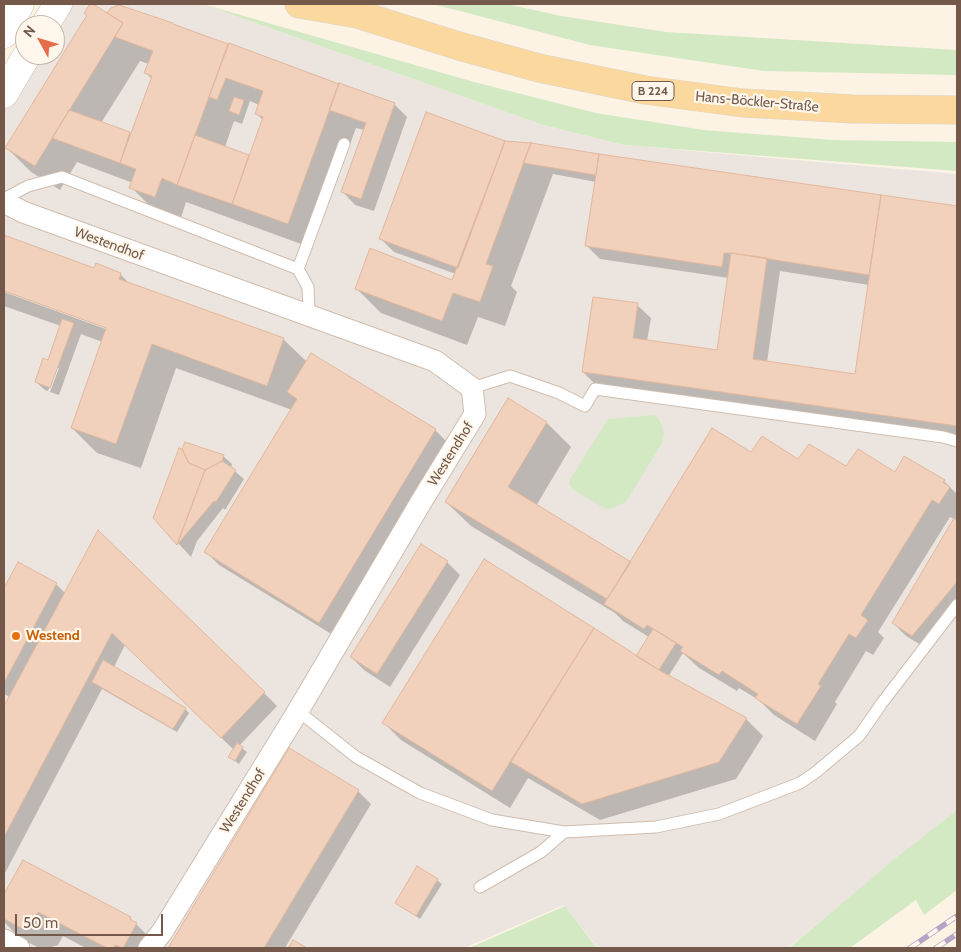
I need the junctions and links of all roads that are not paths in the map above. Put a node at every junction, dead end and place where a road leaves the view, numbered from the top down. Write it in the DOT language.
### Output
graph roads {
  1 [pos="20,4"];
  2 [pos="299,4"];
  3 [pos="347,9"];
  4 [pos="4,34"];
  5 [pos="21,65"];
  6 [pos="4,94"];
  7 [pos="957,110"];
  8 [pos="344,144"];
  9 [pos="4,200"];
  10 [pos="298,269"];
  11 [pos="309,316"];
  12 [pos="472,388"];
  13 [pos="957,441"];
  14 [pos="957,606"];
  15 [pos="298,711"];
  16 [pos="564,832"];
  17 [pos="480,887"];
  18 [pos="4,940"];
  19 [pos="19,948"];
  20 [pos="149,948"];
  1 -- 4 [label="main road"];
  2 -- 3 [label="main road, Hans-Böckler-Straße / B 224"];
  3 -- 7 [label="main road, Hans-Böckler-Straße / B 224"];
  5 -- 6 [label="main road"];
  8 -- 10 [label="lane"];
  9 -- 10 [label="lane"];
  9 -- 11 [label="street, Westendhof"];
  10 -- 11 [label="lane"];
  11 -- 12 [label="street, Westendhof"];
  12 -- 13 [label="lane"];
  12 -- 15 [label="street, Westendhof"];
  14 -- 16 [label="lane"];
  15 -- 16 [label="lane"];
  15 -- 20 [label="street, Westendhof"];
  16 -- 17 [label="lane"];
  18 -- 19 [label="street"];
}
